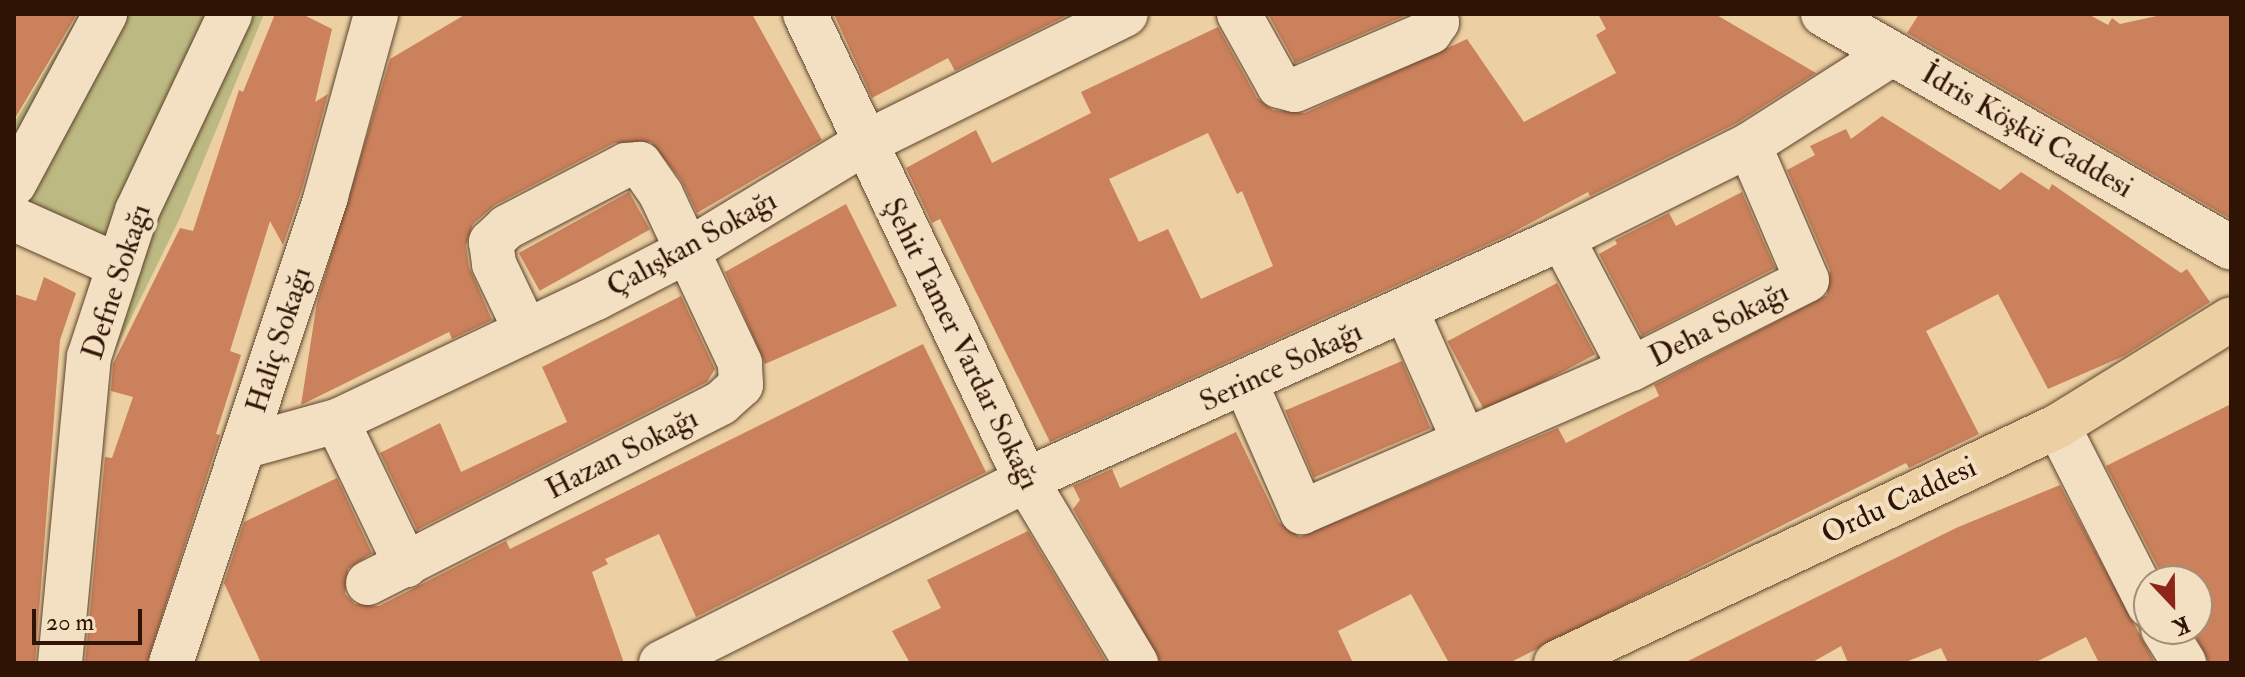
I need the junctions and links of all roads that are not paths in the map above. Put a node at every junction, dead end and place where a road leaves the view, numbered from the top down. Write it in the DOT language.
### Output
graph roads {
  1 [pos="105,14"];
  2 [pos="230,14"];
  3 [pos="376,14"];
  4 [pos="805,14"];
  5 [pos="1126,14"];
  6 [pos="1239,14"];
  7 [pos="1434,14"];
  8 [pos="1823,14"];
  9 [pos="1892,54"];
  10 [pos="863,144"];
  11 [pos="1749,145"];
  12 [pos="14,184"];
  13 [pos="14,219"];
  14 [pos="1562,238"];
  15 [pos="2231,248"];
  16 [pos="687,251"];
  17 [pos="119,266"];
  18 [pos="1406,310"];
  19 [pos="2231,319"];
  20 [pos="526,331"];
  21 [pos="1631,369"];
  22 [pos="1246,384"];
  23 [pos="337,421"];
  24 [pos="2058,426"];
  25 [pos="1463,438"];
  26 [pos="246,446"];
  27 [pos="1026,480"];
  28 [pos="2133,574"];
  29 [pos="2173,645"];
  30 [pos="60,663"];
  31 [pos="171,663"];
  32 [pos="661,663"];
  33 [pos="1136,663"];
  34 [pos="1556,663"];
  35 [pos="2184,663"];
  1 -- 12 [label="street"];
  2 -- 17 [label="street, Defne Sokağı"];
  3 -- 26 [label="street, Haliç Sokağı"];
  4 -- 10 [label="street, Şehit Tamer Vardar Sokağı"];
  5 -- 10 [label="street, Çalışkan Sokağı"];
  6 -- 7 [label="street"];
  8 -- 9 [label="street, İdris Köşkü Caddesi"];
  9 -- 11 [label="street, Serince Sokağı"];
  9 -- 15 [label="street, İdris Köşkü Caddesi"];
  10 -- 16 [label="street, Çalışkan Sokağı"];
  10 -- 27 [label="street, Şehit Tamer Vardar Sokağı"];
  11 -- 14 [label="street, Serince Sokağı"];
  11 -- 21 [label="street, Deha Sokağı"];
  13 -- 17 [label="street"];
  14 -- 18 [label="street, Serince Sokağı"];
  14 -- 21 [label="street, Deha Sokağı"];
  16 -- 20 [label="street, Çalışkan Sokağı"];
  16 -- 20 [label="street"];
  16 -- 23 [label="street, Hazan Sokağı"];
  17 -- 30 [label="street, Defne Sokağı"];
  18 -- 22 [label="street, Serince Sokağı"];
  18 -- 25 [label="street"];
  19 -- 24 [label="main road, Ordu Caddesi"];
  20 -- 23 [label="street, Çalışkan Sokağı"];
  21 -- 25 [label="street"];
  22 -- 25 [label="street"];
  22 -- 27 [label="street, Serince Sokağı"];
  23 -- 26 [label="street, Çalışkan Sokağı"];
  24 -- 28 [label="street"];
  24 -- 34 [label="main road, Ordu Caddesi"];
  26 -- 31 [label="street, Haliç Sokağı"];
  27 -- 32 [label="street, Serince Sokağı"];
  27 -- 33 [label="street, Şehit Tamer Vardar Sokağı"];
  29 -- 35 [label="street"];
}
